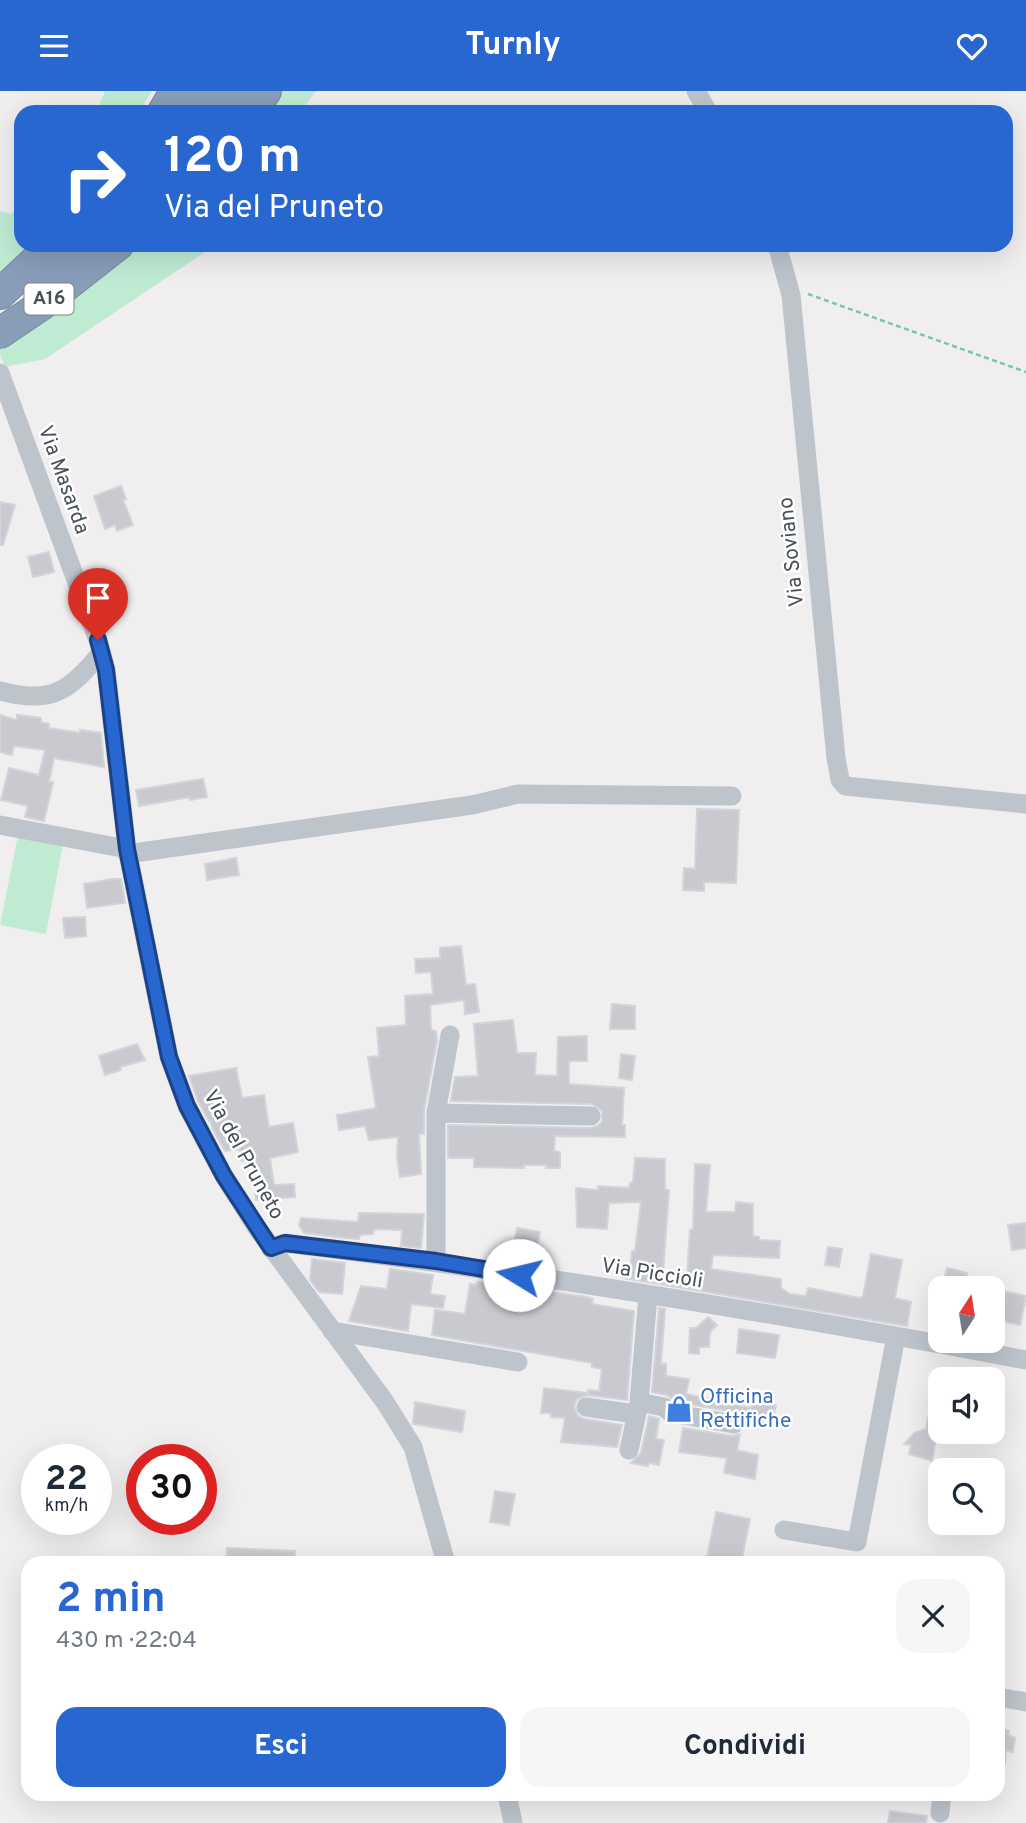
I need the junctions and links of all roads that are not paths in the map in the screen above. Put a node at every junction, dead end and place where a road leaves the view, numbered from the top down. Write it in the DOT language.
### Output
graph roads {
  1 [pos="205,91"];
  2 [pos="174,103"];
  3 [pos="44,252"];
  4 [pos="97,252"];
  5 [pos="98,252"];
  6 [pos="779,252"];
  7 [pos="0,293"];
  8 [pos="0,321"];
  9 [pos="0,333"];
  10 [pos="0,373"];
  11 [pos="102,653"];
  12 [pos="0,691"];
  13 [pos="732,796"];
  14 [pos="1026,804"];
  15 [pos="0,825"];
  16 [pos="127,852"];
  17 [pos="450,1035"];
  18 [pos="436,1113"];
  19 [pos="591,1116"];
  20 [pos="271,1248"];
  21 [pos="436,1261"];
  22 [pos="648,1296"];
  23 [pos="331,1331"];
  24 [pos="897,1336"];
  25 [pos="1026,1360"];
  26 [pos="518,1362"];
  27 [pos="586,1407"];
  28 [pos="637,1408"];
  29 [pos="734,1424"];
  30 [pos="629,1450"];
  31 [pos="784,1529"];
  32 [pos="444,1556"];
  33 [pos="1005,1698"];
  34 [pos="1026,1702"];
  35 [pos="508,1801"];
  36 [pos="513,1823"];
  1 -- 2 [label="highway"];
  3 -- 7 [label="highway"];
  4 -- 8 [label="highway"];
  5 -- 9 [label="highway, A16"];
  6 -- 14 [label="street, Via Soviano"];
  10 -- 11 [label="street, Via Masarda"];
  11 -- 12 [label="street"];
  11 -- 16 [label="street, Via Masarda"];
  13 -- 16 [label="street"];
  15 -- 16 [label="street"];
  16 -- 20 [label="street, Via del Pruneto"];
  17 -- 18 [label="street"];
  18 -- 19 [label="street"];
  18 -- 21 [label="street"];
  20 -- 21 [label="street, Via Piccioli"];
  20 -- 23 [label="street, Via del Pruneto"];
  21 -- 22 [label="street, Via Piccioli"];
  22 -- 24 [label="street, Via Piccioli"];
  22 -- 28 [label="street"];
  23 -- 26 [label="street"];
  23 -- 32 [label="street, Via del Pruneto"];
  24 -- 25 [label="street, Via Piccioli"];
  24 -- 31 [label="street"];
  27 -- 28 [label="street"];
  28 -- 29 [label="street"];
  28 -- 30 [label="street"];
  33 -- 34 [label="street"];
  35 -- 36 [label="street"];
}
